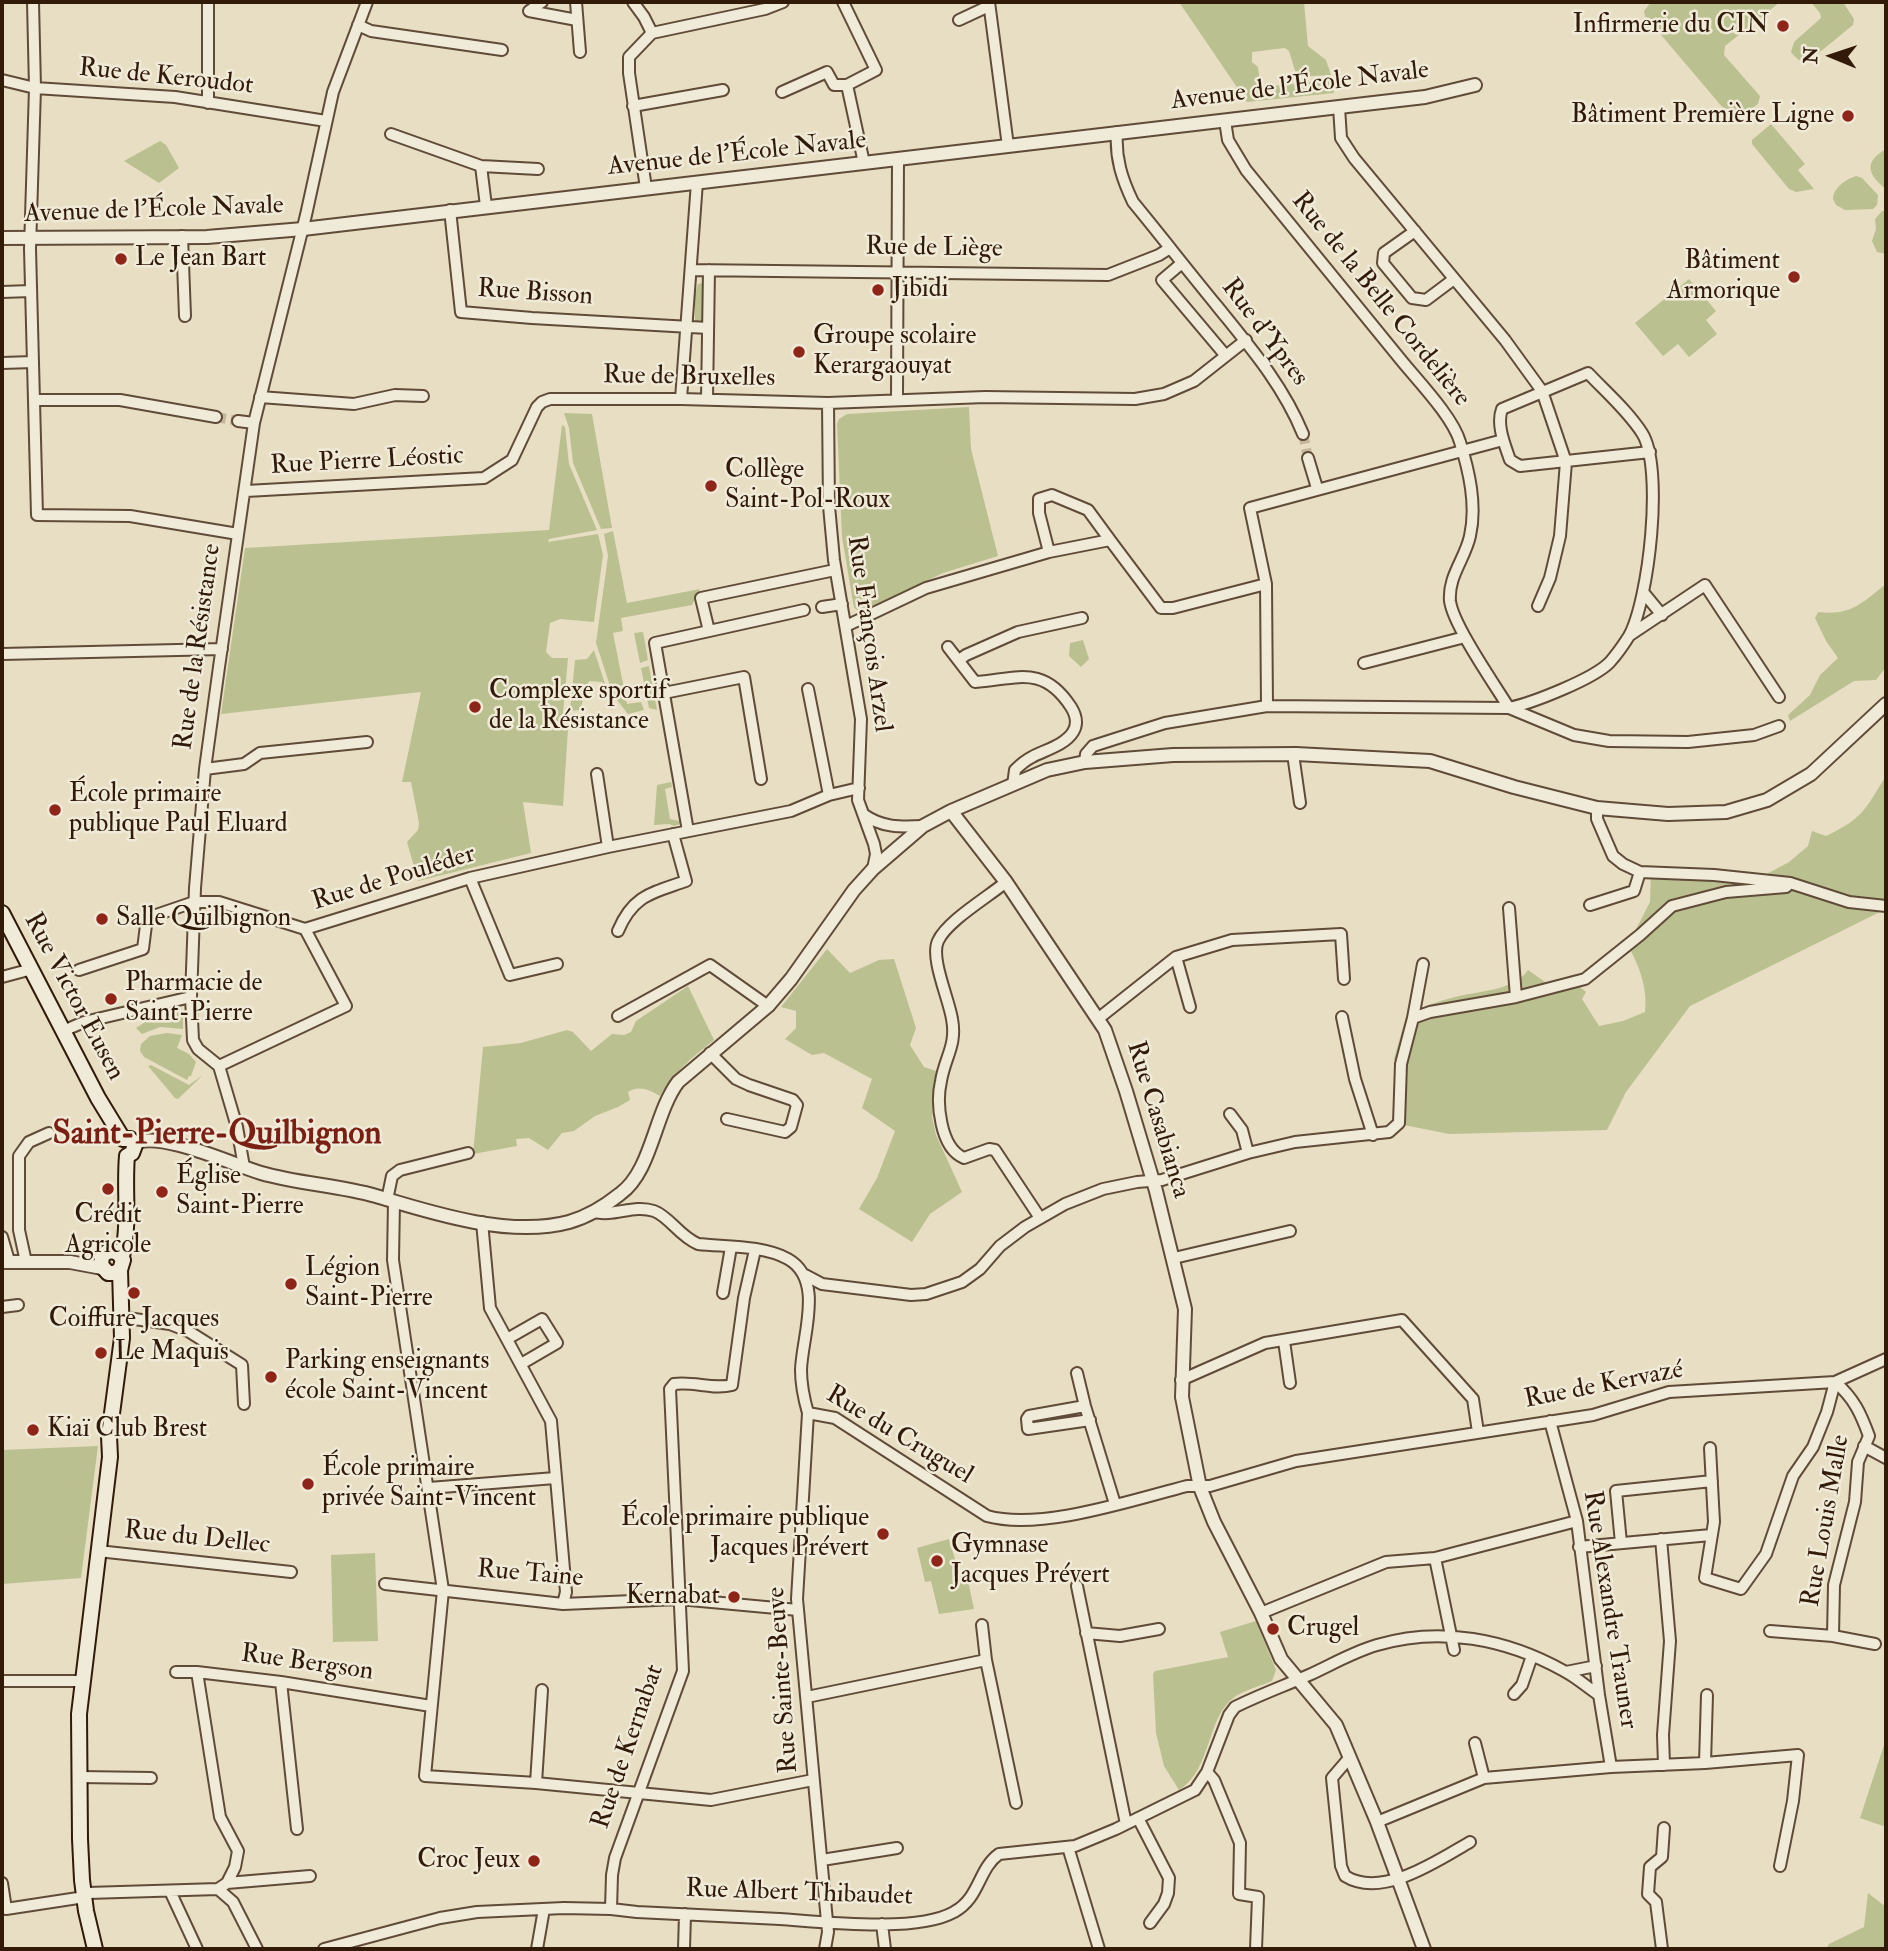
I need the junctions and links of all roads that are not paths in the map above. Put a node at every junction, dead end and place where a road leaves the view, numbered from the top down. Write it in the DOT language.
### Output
graph roads {
  1 [pos="33,2"];
  2 [pos="208,2"];
  3 [pos="367,2"];
  4 [pos="542,2"];
  5 [pos="576,2"];
  6 [pos="632,2"];
  7 [pos="783,2"];
  8 [pos="843,2"];
  9 [pos="989,4"];
  10 [pos="577,20"];
  11 [pos="959,20"];
  12 [pos="358,25"];
  13 [pos="652,33"];
  14 [pos="502,50"];
  15 [pos="580,52"];
  16 [pos="2,80"];
  17 [pos="847,85"];
  18 [pos="1475,85"];
  19 [pos="35,88"];
  20 [pos="723,90"];
  21 [pos="782,92"];
  22 [pos="208,103"];
  23 [pos="633,106"];
  24 [pos="1339,107"];
  25 [pos="326,121"];
  26 [pos="1225,121"];
  27 [pos="1117,132"];
  28 [pos="391,134"];
  29 [pos="1008,146"];
  30 [pos="898,160"];
  31 [pos="864,163"];
  32 [pos="481,166"];
  33 [pos="538,169"];
  34 [pos="697,182"];
  35 [pos="646,188"];
  36 [pos="486,206"];
  37 [pos="450,210"];
  38 [pos="303,229"];
  39 [pos="1415,231"];
  40 [pos="182,236"];
  41 [pos="2,238"];
  42 [pos="31,238"];
  43 [pos="1171,248"];
  44 [pos="1182,263"];
  45 [pos="692,270"];
  46 [pos="709,270"];
  47 [pos="897,271"];
  48 [pos="1454,279"];
  49 [pos="31,291"];
  50 [pos="2,292"];
  51 [pos="184,316"];
  52 [pos="687,327"];
  53 [pos="708,328"];
  54 [pos="1246,340"];
  55 [pos="1226,356"];
  56 [pos="33,362"];
  57 [pos="2,363"];
  58 [pos="1542,391"];
  59 [pos="423,396"];
  60 [pos="260,397"];
  61 [pos="681,398"];
  62 [pos="707,399"];
  63 [pos="34,400"];
  64 [pos="897,400"];
  65 [pos="828,403"];
  66 [pos="537,407"];
  67 [pos="216,418"];
  68 [pos="237,421"];
  69 [pos="254,423"];
  70 [pos="1303,434"];
  71 [pos="1503,440"];
  72 [pos="1463,452"];
  73 [pos="1650,452"];
  74 [pos="1308,458"];
  75 [pos="1566,462"];
  76 [pos="1317,488"];
  77 [pos="246,491"];
  78 [pos="239,534"];
  79 [pos="1110,540"];
  80 [pos="1049,552"];
  81 [pos="835,570"];
  82 [pos="1266,584"];
  83 [pos="1643,592"];
  84 [pos="842,604"];
  85 [pos="1538,606"];
  86 [pos="822,607"];
  87 [pos="804,610"];
  88 [pos="1662,615"];
  89 [pos="1082,618"];
  90 [pos="846,626"];
  91 [pos="709,631"];
  92 [pos="1630,635"];
  93 [pos="1465,637"];
  94 [pos="948,647"];
  95 [pos="222,649"];
  96 [pos="2,654"];
  97 [pos="959,660"];
  98 [pos="1364,663"];
  99 [pos="808,689"];
  100 [pos="664,693"];
  101 [pos="1779,697"];
  102 [pos="1886,704"];
  103 [pos="1267,706"];
  104 [pos="1509,708"];
  105 [pos="1779,726"];
  106 [pos="367,742"];
  107 [pos="1293,754"];
  108 [pos="1085,762"];
  109 [pos="205,769"];
  110 [pos="597,774"];
  111 [pos="761,779"];
  112 [pos="1013,785"];
  113 [pos="859,788"];
  114 [pos="829,795"];
  115 [pos="1300,803"];
  116 [pos="1597,808"];
  117 [pos="951,811"];
  118 [pos="861,812"];
  119 [pos="923,826"];
  120 [pos="688,831"];
  121 [pos="673,834"];
  122 [pos="608,847"];
  123 [pos="873,869"];
  124 [pos="1640,872"];
  125 [pos="470,878"];
  126 [pos="1006,882"];
  127 [pos="1790,883"];
  128 [pos="194,902"];
  129 [pos="1590,905"];
  130 [pos="1886,906"];
  131 [pos="1508,908"];
  132 [pos="2,913"];
  133 [pos="305,929"];
  134 [pos="618,931"];
  135 [pos="1176,957"];
  136 [pos="557,964"];
  137 [pos="1423,964"];
  138 [pos="32,970"];
  139 [pos="79,970"];
  140 [pos="2,977"];
  141 [pos="1344,979"];
  142 [pos="191,997"];
  143 [pos="1516,998"];
  144 [pos="768,1006"];
  145 [pos="1190,1007"];
  146 [pos="618,1016"];
  147 [pos="1342,1017"];
  148 [pos="1099,1018"];
  149 [pos="1413,1018"];
  150 [pos="63,1031"];
  151 [pos="710,1054"];
  152 [pos="219,1066"];
  153 [pos="1230,1114"];
  154 [pos="727,1119"];
  155 [pos="49,1133"];
  156 [pos="1373,1135"];
  157 [pos="128,1146"];
  158 [pos="468,1153"];
  159 [pos="1248,1153"];
  160 [pos="244,1167"];
  161 [pos="1151,1180"];
  162 [pos="391,1201"];
  163 [pos="594,1212"];
  164 [pos="1040,1218"];
  165 [pos="482,1222"];
  166 [pos="1290,1231"];
  167 [pos="2,1237"];
  168 [pos="732,1247"];
  169 [pos="755,1250"];
  170 [pos="1174,1258"];
  171 [pos="5,1262"];
  172 [pos="26,1262"];
  173 [pos="111,1262"];
  174 [pos="805,1275"];
  175 [pos="822,1283"];
  176 [pos="723,1293"];
  177 [pos="808,1297"];
  178 [pos="18,1305"];
  179 [pos="2,1307"];
  180 [pos="121,1317"];
  181 [pos="507,1339"];
  182 [pos="1284,1341"];
  183 [pos="1886,1359"];
  184 [pos="521,1364"];
  185 [pos="1077,1373"];
  186 [pos="1181,1380"];
  187 [pos="1835,1382"];
  188 [pos="1290,1383"];
  189 [pos="244,1404"];
  190 [pos="1085,1406"];
  191 [pos="808,1413"];
  192 [pos="1090,1420"];
  193 [pos="1550,1420"];
  194 [pos="1478,1432"];
  195 [pos="1864,1447"];
  196 [pos="1710,1448"];
  197 [pos="1886,1458"];
  198 [pos="555,1478"];
  199 [pos="1712,1481"];
  200 [pos="1200,1486"];
  201 [pos="429,1488"];
  202 [pos="1115,1504"];
  203 [pos="1577,1521"];
  204 [pos="1711,1535"];
  205 [pos="1661,1538"];
  206 [pos="1621,1543"];
  207 [pos="1579,1547"];
  208 [pos="98,1551"];
  209 [pos="1435,1558"];
  210 [pos="291,1572"];
  211 [pos="385,1584"];
  212 [pos="1077,1586"];
  213 [pos="443,1590"];
  214 [pos="679,1599"];
  215 [pos="563,1604"];
  216 [pos="798,1610"];
  217 [pos="1261,1613"];
  218 [pos="982,1625"];
  219 [pos="1159,1629"];
  220 [pos="1770,1631"];
  221 [pos="1086,1633"];
  222 [pos="1449,1635"];
  223 [pos="1833,1636"];
  224 [pos="1875,1644"];
  225 [pos="1454,1650"];
  226 [pos="1532,1656"];
  227 [pos="986,1660"];
  228 [pos="1596,1666"];
  229 [pos="176,1672"];
  230 [pos="197,1672"];
  231 [pos="1566,1672"];
  232 [pos="1299,1679"];
  233 [pos="2,1681"];
  234 [pos="83,1681"];
  235 [pos="281,1682"];
  236 [pos="542,1689"];
  237 [pos="1514,1694"];
  238 [pos="1599,1695"];
  239 [pos="1707,1695"];
  240 [pos="807,1697"];
  241 [pos="431,1706"];
  242 [pos="1475,1742"];
  243 [pos="1350,1757"];
  244 [pos="1705,1763"];
  245 [pos="1664,1765"];
  246 [pos="1611,1767"];
  247 [pos="1206,1772"];
  248 [pos="79,1777"];
  249 [pos="151,1778"];
  250 [pos="1484,1778"];
  251 [pos="813,1780"];
  252 [pos="536,1783"];
  253 [pos="640,1793"];
  254 [pos="1016,1803"];
  255 [pos="1138,1818"];
  256 [pos="1377,1822"];
  257 [pos="1126,1824"];
  258 [pos="1664,1828"];
  259 [pos="298,1829"];
  260 [pos="1470,1842"];
  261 [pos="1068,1847"];
  262 [pos="897,1848"];
  263 [pos="822,1860"];
  264 [pos="1780,1867"];
  265 [pos="310,1876"];
  266 [pos="1399,1879"];
  267 [pos="2,1883"];
  268 [pos="223,1886"];
  269 [pos="170,1891"];
  270 [pos="84,1895"];
  271 [pos="544,1909"];
  272 [pos="611,1909"];
  273 [pos="685,1914"];
  274 [pos="827,1922"];
  275 [pos="1150,1923"];
  276 [pos="882,1924"];
  277 [pos="347,1947"];
  278 [pos="95,1949"];
  279 [pos="197,1949"];
  280 [pos="257,1949"];
  281 [pos="324,1949"];
  282 [pos="537,1949"];
  283 [pos="684,1949"];
  284 [pos="825,1949"];
  285 [pos="885,1949"];
  286 [pos="1099,1949"];
  287 [pos="1256,1949"];
  288 [pos="1424,1949"];
  289 [pos="1662,1949"];
  1 -- 19 [label="street"];
  2 -- 22 [label="street"];
  3 -- 12 [label="street, Rue de la Résistance"];
  4 -- 10 [label="street"];
  5 -- 10 [label="street"];
  6 -- 13 [label="street"];
  7 -- 13 [label="street"];
  8 -- 17 [label="street"];
  9 -- 11 [label="street"];
  9 -- 29 [label="street"];
  10 -- 15 [label="street"];
  12 -- 14 [label="street"];
  12 -- 25 [label="street, Rue de la Résistance"];
  13 -- 23 [label="street"];
  16 -- 19 [label="street, Rue de Keroudot"];
  17 -- 21 [label="street"];
  17 -- 31 [label="street"];
  18 -- 24 [label="street, Avenue de l'École Navale"];
  19 -- 22 [label="street, Rue de Keroudot"];
  19 -- 42 [label="street"];
  20 -- 23 [label="street"];
  22 -- 25 [label="street, Rue de Keroudot"];
  23 -- 35 [label="street"];
  24 -- 26 [label="street, Avenue de l'École Navale"];
  24 -- 39 [label="street"];
  25 -- 38 [label="street, Rue de la Résistance"];
  26 -- 27 [label="street, Avenue de l'École Navale"];
  26 -- 72 [label="street, Rue de la Belle Cordelière"];
  27 -- 29 [label="street, Avenue de l'École Navale"];
  27 -- 43 [label="street, Rue d'Ypres"];
  28 -- 32 [label="street"];
  29 -- 30 [label="street, Avenue de l'École Navale"];
  30 -- 31 [label="street, Avenue de l'École Navale"];
  30 -- 47 [label="street"];
  31 -- 34 [label="street, Avenue de l'École Navale"];
  32 -- 33 [label="street"];
  32 -- 36 [label="street"];
  34 -- 35 [label="street, Avenue de l'École Navale"];
  34 -- 45 [label="street"];
  35 -- 36 [label="street, Avenue de l'École Navale"];
  36 -- 37 [label="street, Avenue de l'École Navale"];
  37 -- 38 [label="street, Avenue de l'École Navale"];
  37 -- 52 [label="street, Rue Bisson"];
  38 -- 40 [label="street, Avenue de l'École Navale"];
  38 -- 60 [label="street, Rue de la Résistance"];
  39 -- 48 [label="street"];
  39 -- 48 [label="street"];
  40 -- 42 [label="street, Avenue de l'École Navale"];
  40 -- 51 [label="street"];
  41 -- 42 [label="street, Avenue de l'École Navale"];
  42 -- 49 [label="street"];
  43 -- 44 [label="street, Rue d'Ypres"];
  43 -- 47 [label="street, Rue de Liège"];
  44 -- 54 [label="street, Rue d'Ypres"];
  44 -- 55 [label="street, Rue d'Ypres"];
  45 -- 46 [label="street, Rue de Liège"];
  45 -- 52 [label="street"];
  46 -- 47 [label="street, Rue de Liège"];
  46 -- 53 [label="street"];
  47 -- 64 [label="street"];
  48 -- 58 [label="street"];
  49 -- 50 [label="street"];
  49 -- 56 [label="street"];
  52 -- 53 [label="street, Rue Bisson"];
  52 -- 61 [label="street"];
  53 -- 62 [label="street"];
  54 -- 55 [label="street, Rue de Bruxelles"];
  54 -- 70 [label="street, Rue d'Ypres"];
  55 -- 64 [label="street, Rue de Bruxelles"];
  56 -- 57 [label="street"];
  56 -- 63 [label="street"];
  58 -- 71 [label="street"];
  58 -- 73 [label="street"];
  58 -- 75 [label="street"];
  59 -- 60 [label="street"];
  60 -- 69 [label="street, Rue de la Résistance"];
  61 -- 62 [label="street, Rue de Bruxelles"];
  61 -- 66 [label="street, Rue de Bruxelles"];
  62 -- 65 [label="street, Rue de Bruxelles"];
  63 -- 67 [label="street"];
  63 -- 78 [label="street"];
  64 -- 65 [label="street, Rue de Bruxelles"];
  65 -- 81 [label="street, Rue François Arzel"];
  66 -- 77 [label="street, Rue Pierre Léostic"];
  68 -- 69 [label="street"];
  69 -- 77 [label="street, Rue de la Résistance"];
  71 -- 72 [label="street"];
  71 -- 75 [label="street"];
  72 -- 76 [label="street"];
  72 -- 93 [label="street, Rue de la Belle Cordelière"];
  73 -- 75 [label="street"];
  73 -- 83 [label="street"];
  74 -- 76 [label="street"];
  75 -- 85 [label="street"];
  76 -- 82 [label="street"];
  77 -- 78 [label="street, Rue de la Résistance"];
  78 -- 95 [label="street, Rue de la Résistance"];
  79 -- 80 [label="street"];
  79 -- 80 [label="street"];
  79 -- 82 [label="street"];
  80 -- 90 [label="street"];
  81 -- 84 [label="street, Rue François Arzel"];
  81 -- 91 [label="street"];
  82 -- 103 [label="street"];
  83 -- 88 [label="street"];
  83 -- 92 [label="street"];
  84 -- 86 [label="street"];
  84 -- 90 [label="street, Rue François Arzel"];
  87 -- 91 [label="street"];
  88 -- 92 [label="street"];
  88 -- 101 [label="street"];
  89 -- 97 [label="street"];
  90 -- 113 [label="street, Rue François Arzel"];
  91 -- 100 [label="street"];
  92 -- 104 [label="street"];
  93 -- 98 [label="street"];
  93 -- 104 [label="street, Rue de la Belle Cordelière"];
  94 -- 97 [label="street"];
  95 -- 96 [label="street"];
  95 -- 109 [label="street, Rue de la Résistance"];
  97 -- 112 [label="street"];
  99 -- 114 [label="street"];
  100 -- 111 [label="street"];
  100 -- 120 [label="street"];
  102 -- 116 [label="street"];
  103 -- 104 [label="street"];
  103 -- 108 [label="street"];
  104 -- 105 [label="street"];
  106 -- 109 [label="street"];
  107 -- 108 [label="street"];
  107 -- 115 [label="street"];
  107 -- 116 [label="street"];
  108 -- 112 [label="street"];
  109 -- 128 [label="street, Rue de la Résistance"];
  110 -- 122 [label="street"];
  112 -- 117 [label="street"];
  113 -- 114 [label="street, Rue de Pouléder"];
  113 -- 118 [label="street"];
  114 -- 120 [label="street, Rue de Pouléder"];
  116 -- 124 [label="street"];
  117 -- 119 [label="street"];
  117 -- 126 [label="street, Rue Casabianca"];
  118 -- 119 [label="street"];
  118 -- 123 [label="street"];
  119 -- 123 [label="street"];
  120 -- 121 [label="street, Rue de Pouléder"];
  121 -- 122 [label="street, Rue de Pouléder"];
  121 -- 134 [label="street"];
  122 -- 125 [label="street, Rue de Pouléder"];
  123 -- 144 [label="street"];
  124 -- 127 [label="street"];
  124 -- 129 [label="street"];
  125 -- 133 [label="street, Rue de Pouléder"];
  125 -- 136 [label="street"];
  126 -- 148 [label="street, Rue Casabianca"];
  126 -- 164 [label="street"];
  127 -- 130 [label="street"];
  127 -- 143 [label="street"];
  128 -- 133 [label="street, Rue de Pouléder"];
  128 -- 139 [label="street"];
  128 -- 142 [label="street, Rue de la Résistance"];
  131 -- 143 [label="street"];
  132 -- 138 [label="main road, Rue Victor Eusen"];
  133 -- 152 [label="street"];
  135 -- 141 [label="street"];
  135 -- 145 [label="street"];
  135 -- 148 [label="street"];
  137 -- 149 [label="street"];
  138 -- 140 [label="street"];
  138 -- 150 [label="main road, Rue Victor Eusen"];
  142 -- 150 [label="street"];
  142 -- 152 [label="street, Rue de la Résistance"];
  143 -- 149 [label="street"];
  144 -- 146 [label="street"];
  144 -- 151 [label="street"];
  147 -- 156 [label="street"];
  148 -- 161 [label="street, Rue Casabianca"];
  149 -- 156 [label="street"];
  150 -- 157 [label="main road, Rue Victor Eusen"];
  151 -- 154 [label="street"];
  151 -- 163 [label="street"];
  152 -- 160 [label="street"];
  153 -- 159 [label="street"];
  155 -- 172 [label="street"];
  156 -- 159 [label="street"];
  157 -- 160 [label="street"];
  157 -- 173 [label="main road"];
  158 -- 162 [label="street"];
  159 -- 161 [label="street"];
  160 -- 162 [label="street"];
  161 -- 164 [label="street"];
  161 -- 170 [label="street, Rue Casabianca"];
  162 -- 165 [label="street"];
  162 -- 201 [label="street"];
  163 -- 165 [label="street"];
  163 -- 168 [label="street"];
  164 -- 175 [label="street"];
  165 -- 181 [label="street"];
  166 -- 170 [label="street"];
  167 -- 171 [label="street"];
  168 -- 169 [label="street"];
  168 -- 176 [label="street"];
  169 -- 174 [label="street"];
  169 -- 214 [label="street, Rue de Kernabat"];
  170 -- 186 [label="street, Rue Casabianca"];
  171 -- 172 [label="street"];
  172 -- 173 [label="street"];
  173 -- 180 [label="main road"];
  174 -- 175 [label="street"];
  174 -- 177 [label="street, Rue du Cruguel"];
  175 -- 177 [label="street"];
  177 -- 191 [label="street, Rue du Cruguel"];
  178 -- 179 [label="street"];
  180 -- 189 [label="street"];
  180 -- 208 [label="main road"];
  181 -- 184 [label="street"];
  181 -- 184 [label="street"];
  182 -- 186 [label="street"];
  182 -- 188 [label="street"];
  182 -- 194 [label="street"];
  183 -- 187 [label="street"];
  184 -- 198 [label="street"];
  185 -- 190 [label="street"];
  186 -- 200 [label="street, Rue Casabianca"];
  187 -- 193 [label="street, Rue de Kervazé"];
  187 -- 195 [label="street, Rue Louis Malle"];
  187 -- 204 [label="street"];
  190 -- 192 [label="street"];
  190 -- 192 [label="street"];
  191 -- 202 [label="street, Rue du Cruguel"];
  191 -- 216 [label="street, Rue Sainte-Beuve"];
  192 -- 202 [label="street"];
  193 -- 194 [label="street, Rue de Kervazé"];
  193 -- 203 [label="street, Rue Alexandre Trauner"];
  194 -- 200 [label="street, Rue de Kervazé"];
  195 -- 197 [label="street"];
  195 -- 223 [label="street, Rue Louis Malle"];
  196 -- 199 [label="street"];
  198 -- 201 [label="street"];
  198 -- 215 [label="street"];
  199 -- 204 [label="street"];
  199 -- 206 [label="street"];
  200 -- 202 [label="street, Rue du Cruguel"];
  200 -- 217 [label="street, Rue Casabianca"];
  201 -- 213 [label="street"];
  203 -- 207 [label="street, Rue Alexandre Trauner"];
  203 -- 209 [label="street"];
  204 -- 205 [label="street"];
  205 -- 206 [label="street"];
  205 -- 245 [label="street"];
  206 -- 207 [label="street"];
  207 -- 228 [label="street, Rue Alexandre Trauner"];
  208 -- 210 [label="street, Rue du Dellec"];
  208 -- 234 [label="main road"];
  209 -- 217 [label="street"];
  209 -- 222 [label="street"];
  211 -- 213 [label="street, Rue Taine"];
  212 -- 221 [label="street"];
  213 -- 215 [label="street, Rue Taine"];
  213 -- 241 [label="street"];
  214 -- 215 [label="street, Rue Taine"];
  214 -- 216 [label="street, Rue Taine"];
  214 -- 253 [label="street, Rue de Kernabat"];
  216 -- 240 [label="street, Rue Sainte-Beuve"];
  217 -- 232 [label="street, Rue Casabianca"];
  218 -- 227 [label="street"];
  219 -- 221 [label="street"];
  220 -- 223 [label="street, Rue Louis Malle"];
  221 -- 257 [label="street"];
  222 -- 225 [label="street"];
  222 -- 226 [label="street, Rue Albert Thibaudet"];
  222 -- 232 [label="street, Rue Albert Thibaudet"];
  223 -- 224 [label="street, Rue Louis Malle"];
  226 -- 231 [label="street, Rue Albert Thibaudet"];
  226 -- 237 [label="street"];
  227 -- 240 [label="street"];
  227 -- 254 [label="street"];
  228 -- 231 [label="street"];
  228 -- 238 [label="street, Rue Alexandre Trauner"];
  229 -- 230 [label="street, Rue Bergson"];
  230 -- 235 [label="street, Rue Bergson"];
  230 -- 268 [label="street"];
  231 -- 238 [label="street, Rue Albert Thibaudet"];
  232 -- 243 [label="street, Rue Casabianca"];
  232 -- 247 [label="street, Rue Albert Thibaudet"];
  233 -- 234 [label="street"];
  234 -- 248 [label="main road"];
  235 -- 241 [label="street, Rue Bergson"];
  235 -- 259 [label="street"];
  236 -- 252 [label="street"];
  238 -- 246 [label="street, Rue Alexandre Trauner"];
  239 -- 244 [label="street"];
  240 -- 251 [label="street, Rue Sainte-Beuve"];
  241 -- 252 [label="street"];
  242 -- 250 [label="street"];
  243 -- 256 [label="street, Rue Casabianca"];
  243 -- 266 [label="street"];
  244 -- 245 [label="street"];
  244 -- 264 [label="street"];
  245 -- 246 [label="street"];
  246 -- 250 [label="street"];
  247 -- 255 [label="street, Rue Albert Thibaudet"];
  247 -- 287 [label="street"];
  248 -- 249 [label="street"];
  248 -- 270 [label="main road"];
  250 -- 256 [label="street"];
  251 -- 253 [label="street"];
  251 -- 263 [label="street, Rue Sainte-Beuve"];
  252 -- 253 [label="street"];
  253 -- 272 [label="street, Rue de Kernabat"];
  255 -- 257 [label="street, Rue Albert Thibaudet"];
  255 -- 275 [label="street"];
  256 -- 266 [label="street, Rue Casabianca"];
  257 -- 261 [label="street, Rue Albert Thibaudet"];
  258 -- 289 [label="street"];
  260 -- 266 [label="street"];
  261 -- 276 [label="street, Rue Albert Thibaudet"];
  261 -- 286 [label="street"];
  262 -- 263 [label="street"];
  263 -- 274 [label="street, Rue Sainte-Beuve"];
  265 -- 268 [label="street"];
  266 -- 288 [label="street, Rue Casabianca"];
  267 -- 270 [label="street"];
  268 -- 269 [label="street"];
  268 -- 280 [label="street"];
  269 -- 270 [label="street"];
  269 -- 279 [label="street"];
  270 -- 278 [label="main road"];
  271 -- 272 [label="street, Rue Albert Thibaudet"];
  271 -- 277 [label="street, Rue Albert Thibaudet"];
  271 -- 282 [label="street"];
  272 -- 273 [label="street, Rue Albert Thibaudet"];
  273 -- 274 [label="street, Rue Albert Thibaudet"];
  273 -- 283 [label="street"];
  274 -- 276 [label="street, Rue Albert Thibaudet"];
  274 -- 284 [label="street, Rue Sainte-Beuve"];
  276 -- 285 [label="street"];
  277 -- 281 [label="street, Rue Albert Thibaudet"];
}
